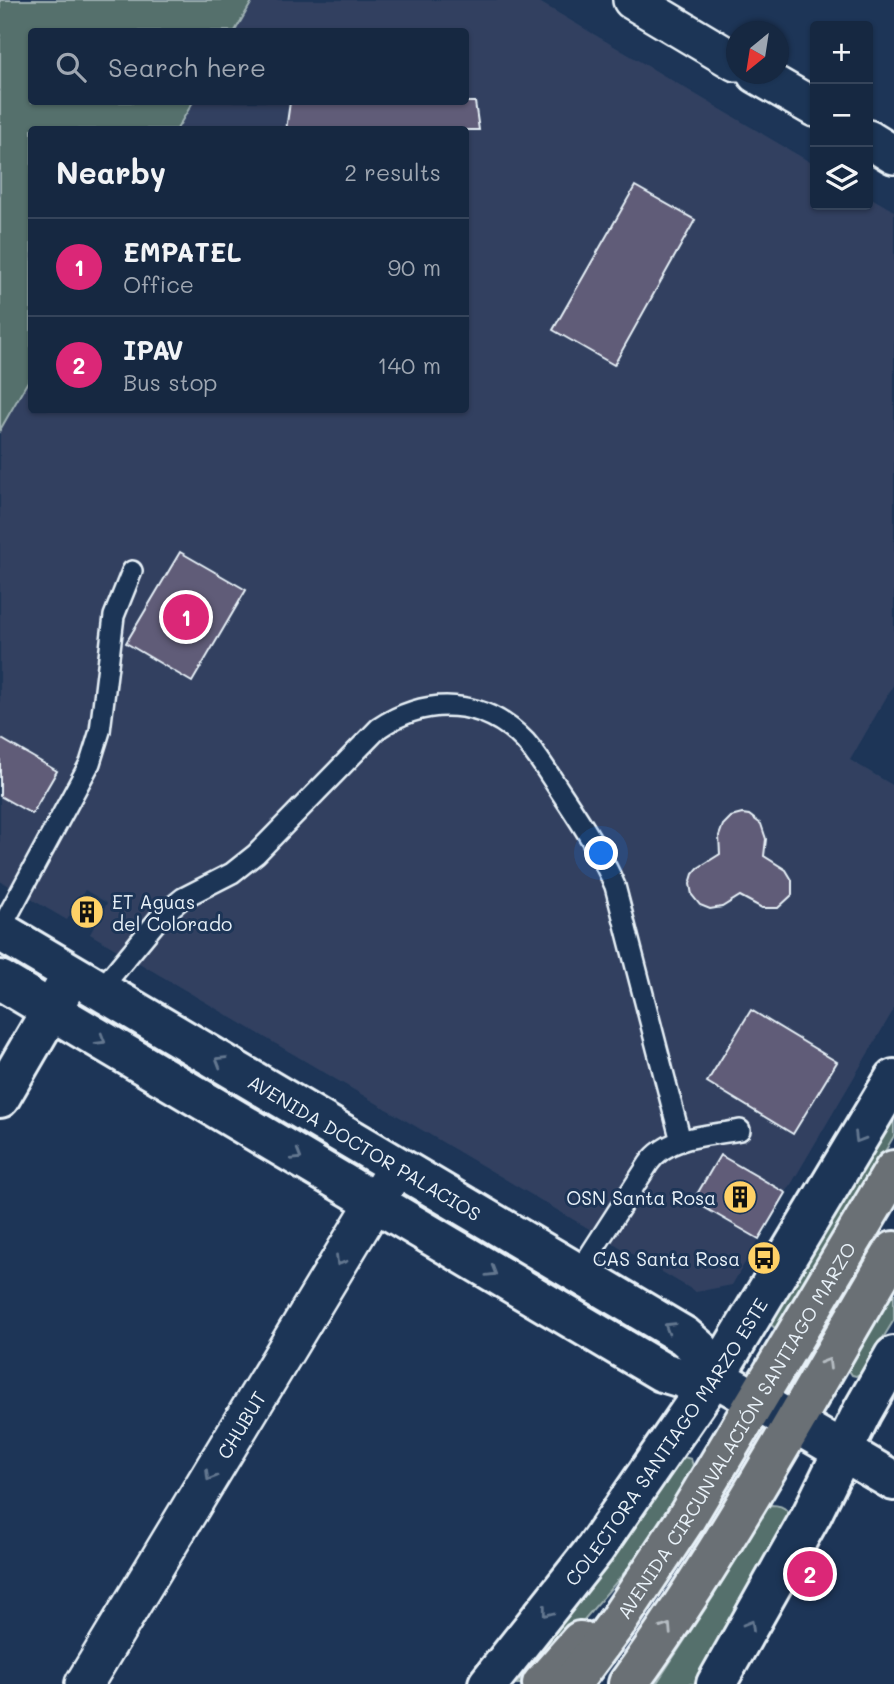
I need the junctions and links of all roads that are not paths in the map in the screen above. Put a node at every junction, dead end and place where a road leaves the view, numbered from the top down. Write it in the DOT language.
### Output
graph roads {
  1 [pos="632,0"];
  2 [pos="726,56"];
  3 [pos="773,84"];
  4 [pos="810,105"];
  5 [pos="873,142"];
  6 [pos="894,155"];
  7 [pos="132,571"];
  8 [pos="0,930"];
  9 [pos="0,980"];
  10 [pos="86,982"];
  11 [pos="51,1010"];
  12 [pos="894,1079"];
  13 [pos="0,1098"];
  14 [pos="740,1130"];
  15 [pos="681,1141"];
  16 [pos="397,1166"];
  17 [pos="894,1170"];
  18 [pos="375,1202"];
  19 [pos="894,1251"];
  20 [pos="578,1273"];
  21 [pos="894,1356"];
  22 [pos="714,1376"];
  23 [pos="757,1401"];
  24 [pos="793,1422"];
  25 [pos="843,1451"];
  26 [pos="894,1481"];
  27 [pos="685,1520"];
  28 [pos="84,1684"];
  29 [pos="488,1684"];
  30 [pos="542,1684"];
  31 [pos="571,1684"];
  32 [pos="628,1684"];
  33 [pos="716,1684"];
  1 -- 2 [label="street"];
  3 -- 4 [label="street"];
  5 -- 6 [label="street"];
  7 -- 8 [label="lane"];
  8 -- 10 [label="main road, AVENIDA DOCTOR PALACIOS"];
  9 -- 11 [label="main road"];
  10 -- 11 [label="main road"];
  10 -- 15 [label="lane"];
  16 -- 10 [label="main road, AVENIDA DOCTOR PALACIOS, one-way"];
  11 -- 13 [label="main road"];
  11 -- 18 [label="main road, one-way"];
  12 -- 22 [label="main road, COLECTORA SANTIAGO MARZO ESTE, one-way"];
  14 -- 15 [label="lane"];
  15 -- 20 [label="lane"];
  16 -- 18 [label="street, CHUBUT"];
  16 -- 20 [label="main road, AVENIDA DOCTOR PALACIOS"];
  17 -- 23 [label="highway, AVENIDA CIRCUNVALACIÓN SANTIAGO MARZO"];
  18 -- 22 [label="main road, one-way"];
  18 -- 28 [label="street, CHUBUT, one-way"];
  24 -- 19 [label="highway, AVENIDA CIRCUNVALACIÓN SANTIAGO MARZO, one-way"];
  22 -- 20 [label="main road, AVENIDA DOCTOR PALACIOS, one-way"];
  21 -- 25 [label="main road"];
  22 -- 23 [label="main road, AVENIDA DOCTOR PALACIOS"];
  22 -- 29 [label="main road, COLECTORA SANTIAGO MARZO ESTE, one-way"];
  23 -- 24 [label="main road, AVENIDA DOCTOR PALACIOS"];
  23 -- 27 [label="highway, AVENIDA CIRCUNVALACIÓN SANTIAGO MARZO"];
  24 -- 25 [label="main road, AVENIDA DOCTOR PALACIOS"];
  32 -- 24 [label="highway, AVENIDA CIRCUNVALACIÓN SANTIAGO MARZO, one-way"];
  25 -- 26 [label="main road, AVENIDA DOCTOR PALACIOS"];
  33 -- 25 [label="main road, one-way"];
  27 -- 30 [label="highway"];
  27 -- 31 [label="highway, AVENIDA CIRCUNVALACIÓN SANTIAGO MARZO"];
}
